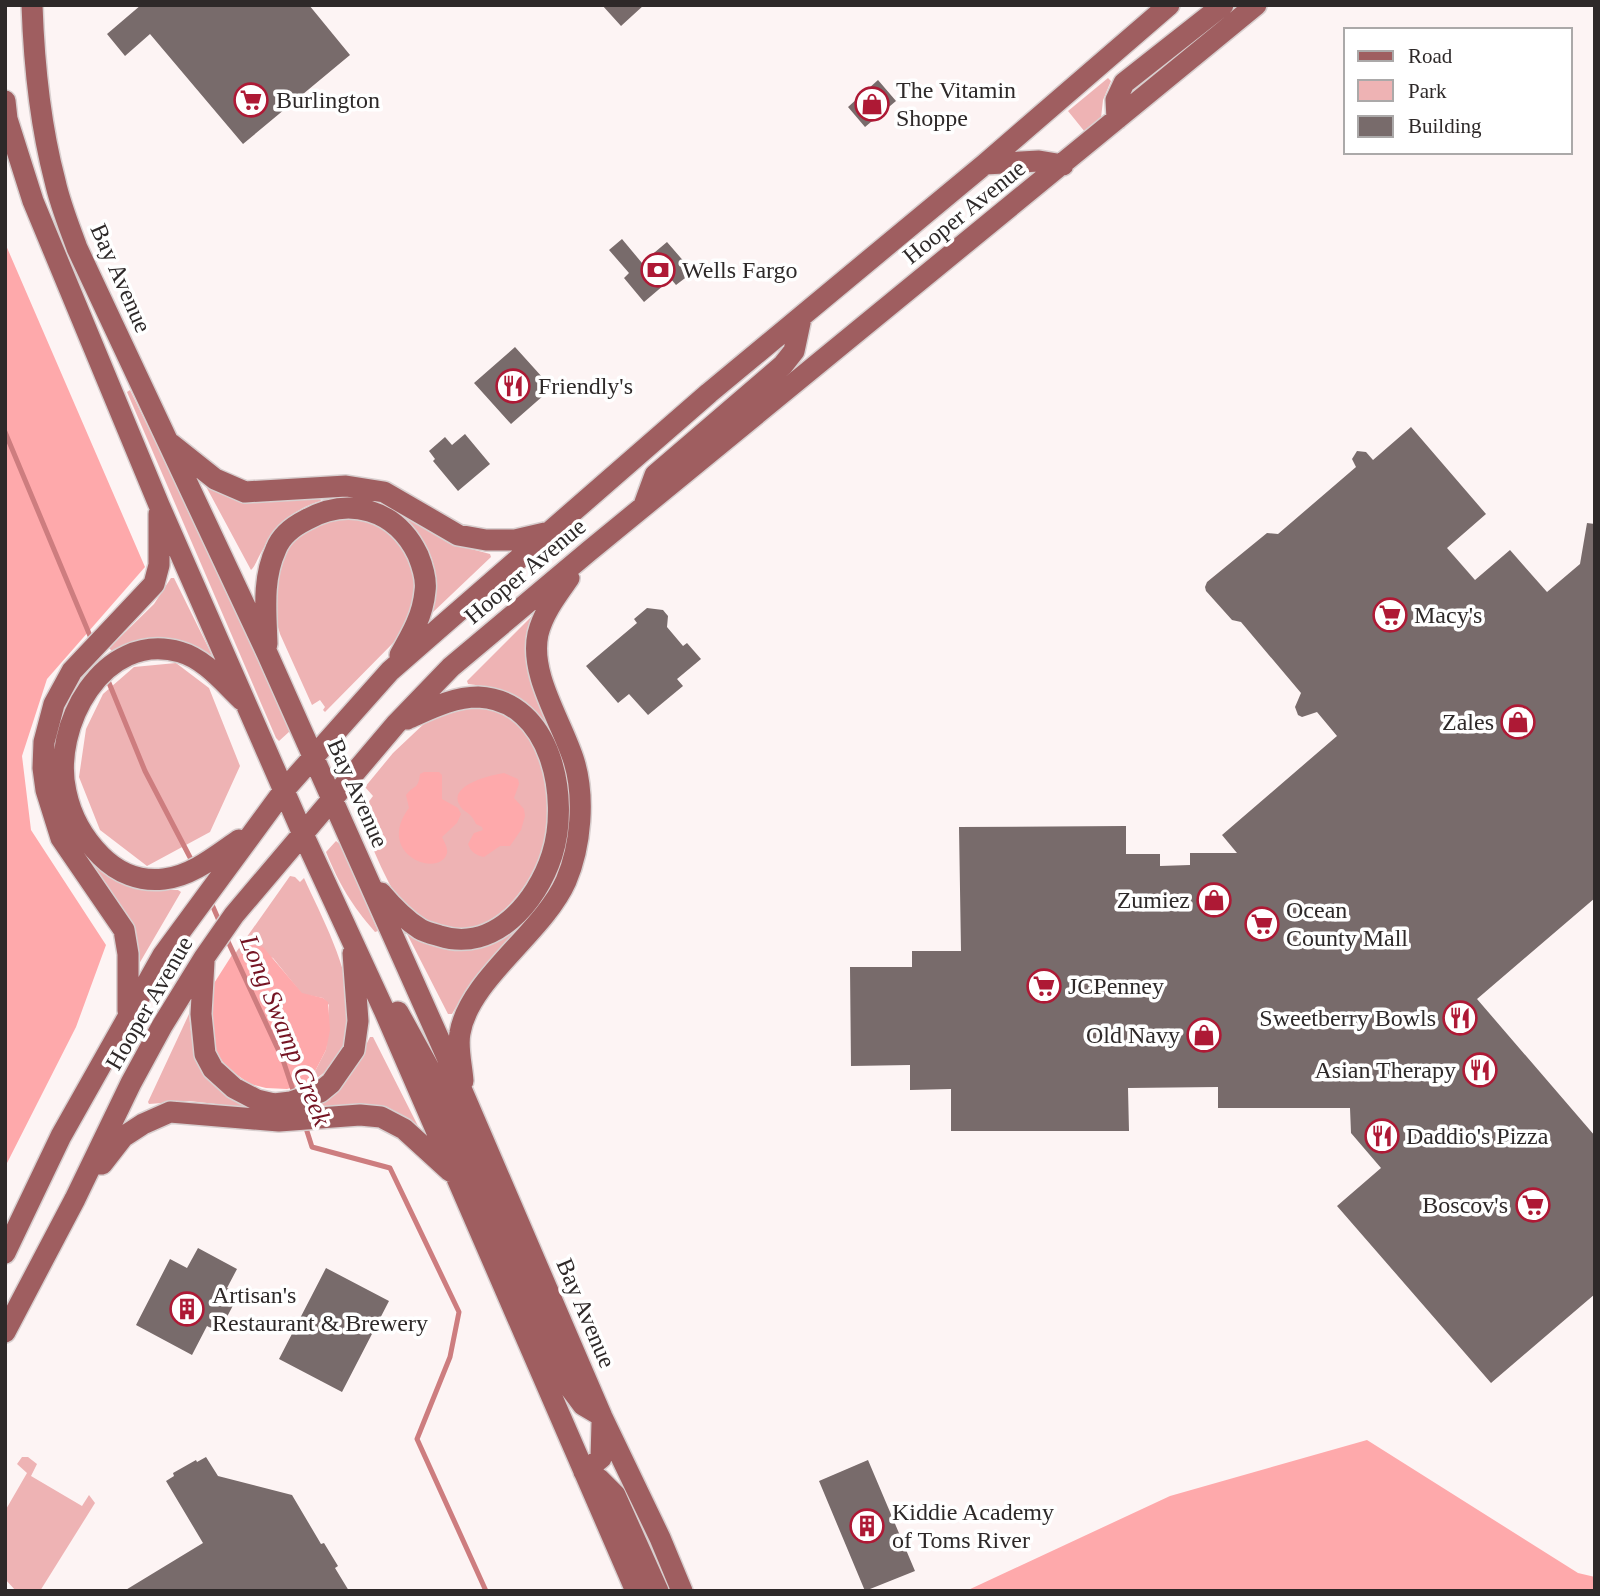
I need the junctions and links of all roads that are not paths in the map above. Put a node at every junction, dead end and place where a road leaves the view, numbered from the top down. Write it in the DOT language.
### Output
graph roads {
  1 [pos="32,5"];
  2 [pos="1169,5"];
  3 [pos="1223,5"];
  4 [pos="1256,5"];
  5 [pos="5,101"];
  6 [pos="1117,119"];
  7 [pos="985,164"];
  8 [pos="1063,165"];
  9 [pos="801,318"];
  10 [pos="167,441"];
  11 [pos="159,505"];
  12 [pos="643,507"];
  13 [pos="547,533"];
  14 [pos="587,552"];
  15 [pos="267,653"];
  16 [pos="390,671"];
  17 [pos="250,707"];
  18 [pos="396,723"];
  19 [pos="312,755"];
  20 [pos="285,789"];
  21 [pos="331,799"];
  22 [pos="252,830"];
  23 [pos="302,832"];
  24 [pos="369,880"];
  25 [pos="352,944"];
  26 [pos="207,954"];
  27 [pos="128,1015"];
  28 [pos="463,1093"];
  29 [pos="298,1106"];
  30 [pos="456,1177"];
  31 [pos="75,1199"];
  32 [pos="5,1252"];
  33 [pos="5,1332"];
  34 [pos="602,1417"];
  35 [pos="584,1472"];
  36 [pos="631,1479"];
  37 [pos="615,1495"];
  38 [pos="603,1518"];
  39 [pos="636,1591"];
  40 [pos="658,1591"];
  41 [pos="682,1591"];
  1 -- 10 [label="main road, Bay Avenue"];
  2 -- 7 [label="main road, Hooper Avenue"];
  3 -- 6 [label="main road"];
  4 -- 6 [label="main road, Hooper Avenue"];
  5 -- 11 [label="main road, Bay Avenue"];
  6 -- 8 [label="main road, Hooper Avenue"];
  7 -- 8 [label="main road"];
  7 -- 9 [label="main road, Hooper Avenue"];
  8 -- 12 [label="main road, Hooper Avenue"];
  9 -- 12 [label="main road"];
  9 -- 13 [label="main road, Hooper Avenue"];
  10 -- 13 [label="main road"];
  10 -- 15 [label="main road, Bay Avenue"];
  11 -- 17 [label="main road, Bay Avenue"];
  11 -- 27 [label="main road"];
  12 -- 14 [label="main road, Hooper Avenue"];
  13 -- 16 [label="main road, Hooper Avenue"];
  14 -- 18 [label="main road, Hooper Avenue"];
  14 -- 28 [label="main road"];
  15 -- 16 [label="main road"];
  15 -- 19 [label="main road, Bay Avenue"];
  16 -- 19 [label="main road, Hooper Avenue"];
  17 -- 20 [label="main road, Bay Avenue"];
  17 -- 22 [label="main road"];
  18 -- 21 [label="main road, Hooper Avenue"];
  18 -- 24 [label="main road"];
  19 -- 20 [label="main road, Hooper Avenue"];
  19 -- 21 [label="main road, Bay Avenue"];
  20 -- 22 [label="main road, Hooper Avenue"];
  20 -- 23 [label="main road, Bay Avenue"];
  21 -- 23 [label="main road, Hooper Avenue"];
  21 -- 24 [label="main road, Bay Avenue"];
  22 -- 27 [label="main road, Hooper Avenue"];
  23 -- 25 [label="main road, Bay Avenue"];
  23 -- 26 [label="main road, Hooper Avenue"];
  24 -- 28 [label="main road, Bay Avenue"];
  25 -- 29 [label="main road"];
  25 -- 30 [label="main road, Bay Avenue"];
  25 -- 34 [label="main road"];
  26 -- 29 [label="main road"];
  26 -- 31 [label="main road, Hooper Avenue"];
  27 -- 32 [label="main road, Hooper Avenue"];
  28 -- 34 [label="main road, Bay Avenue"];
  29 -- 30 [label="main road"];
  29 -- 31 [label="main road"];
  30 -- 35 [label="main road, Bay Avenue"];
  31 -- 33 [label="main road, Hooper Avenue"];
  34 -- 35 [label="main road"];
  34 -- 36 [label="main road, Bay Avenue"];
  35 -- 37 [label="main road"];
  35 -- 38 [label="main road, Bay Avenue"];
  36 -- 37 [label="main road"];
  36 -- 41 [label="main road, Bay Avenue"];
  37 -- 38 [label="main road"];
  37 -- 40 [label="main road"];
  38 -- 39 [label="main road, Bay Avenue"];
}
